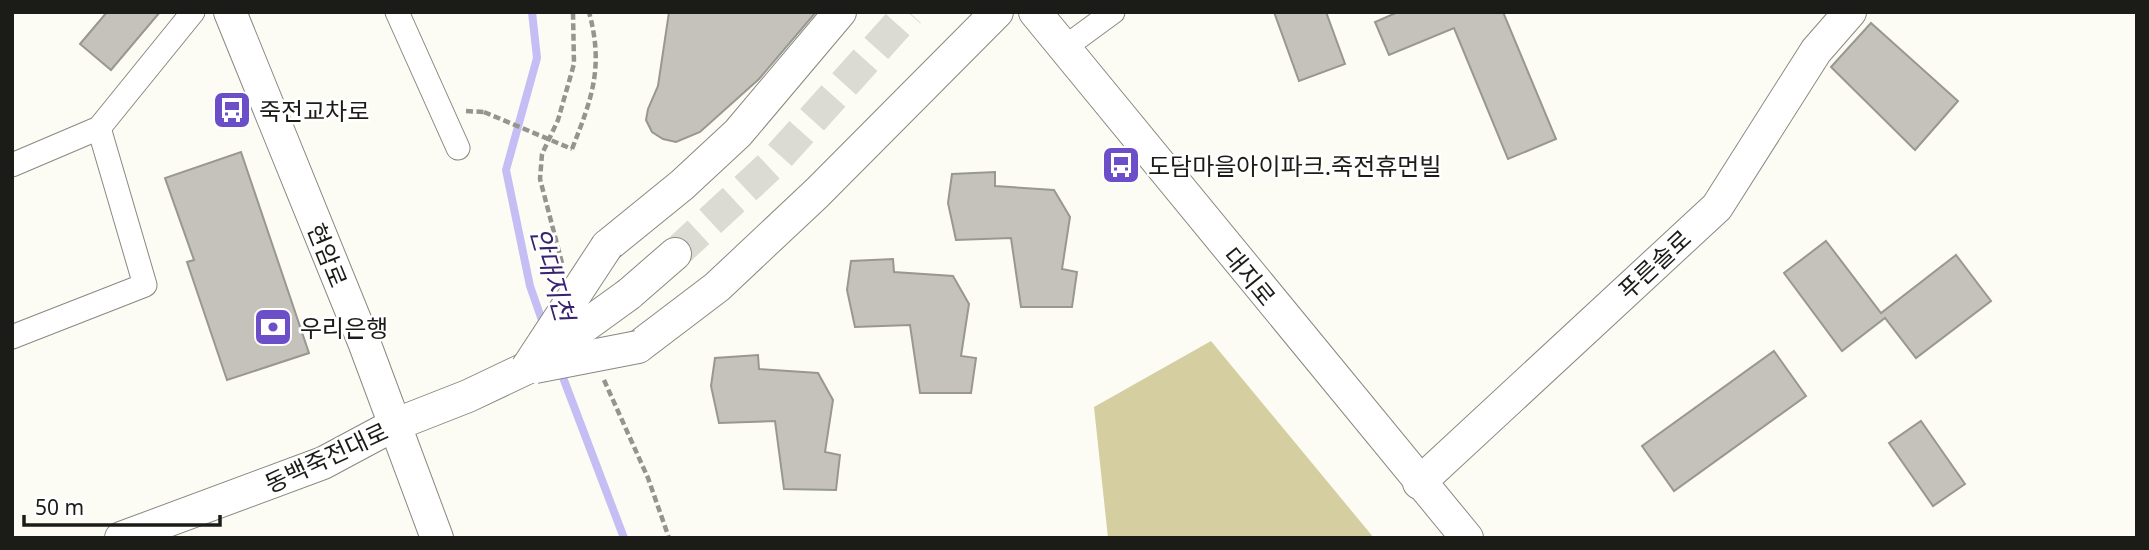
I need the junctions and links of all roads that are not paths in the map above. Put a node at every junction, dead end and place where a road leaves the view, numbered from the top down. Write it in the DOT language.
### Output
graph roads {
  1 [pos="193,12"];
  2 [pos="230,12"];
  3 [pos="397,12"];
  4 [pos="840,12"];
  5 [pos="997,12"];
  6 [pos="1035,12"];
  7 [pos="1113,12"];
  8 [pos="1850,12"];
  9 [pos="1064,48"];
  10 [pos="99,128"];
  11 [pos="458,148"];
  12 [pos="12,165"];
  13 [pos="675,254"];
  14 [pos="12,337"];
  15 [pos="527,368"];
  16 [pos="394,425"];
  17 [pos="1419,483"];
  18 [pos="121,538"];
  19 [pos="437,538"];
  20 [pos="1467,538"];
  1 -- 10 [label="street"];
  2 -- 16 [label="street, 현암로"];
  3 -- 11 [label="street"];
  4 -- 15 [label="street, bridge"];
  5 -- 15 [label="street, bridge"];
  6 -- 9 [label="street, 대지로"];
  7 -- 9 [label="street"];
  8 -- 17 [label="street, 푸른솔로"];
  9 -- 17 [label="street, 대지로"];
  10 -- 12 [label="street"];
  10 -- 14 [label="street"];
  13 -- 15 [label="street, bridge"];
  15 -- 16 [label="street, 동백죽전대로"];
  16 -- 18 [label="street, 동백죽전대로"];
  16 -- 19 [label="street, 현암로"];
  17 -- 20 [label="street, 대지로"];
}
